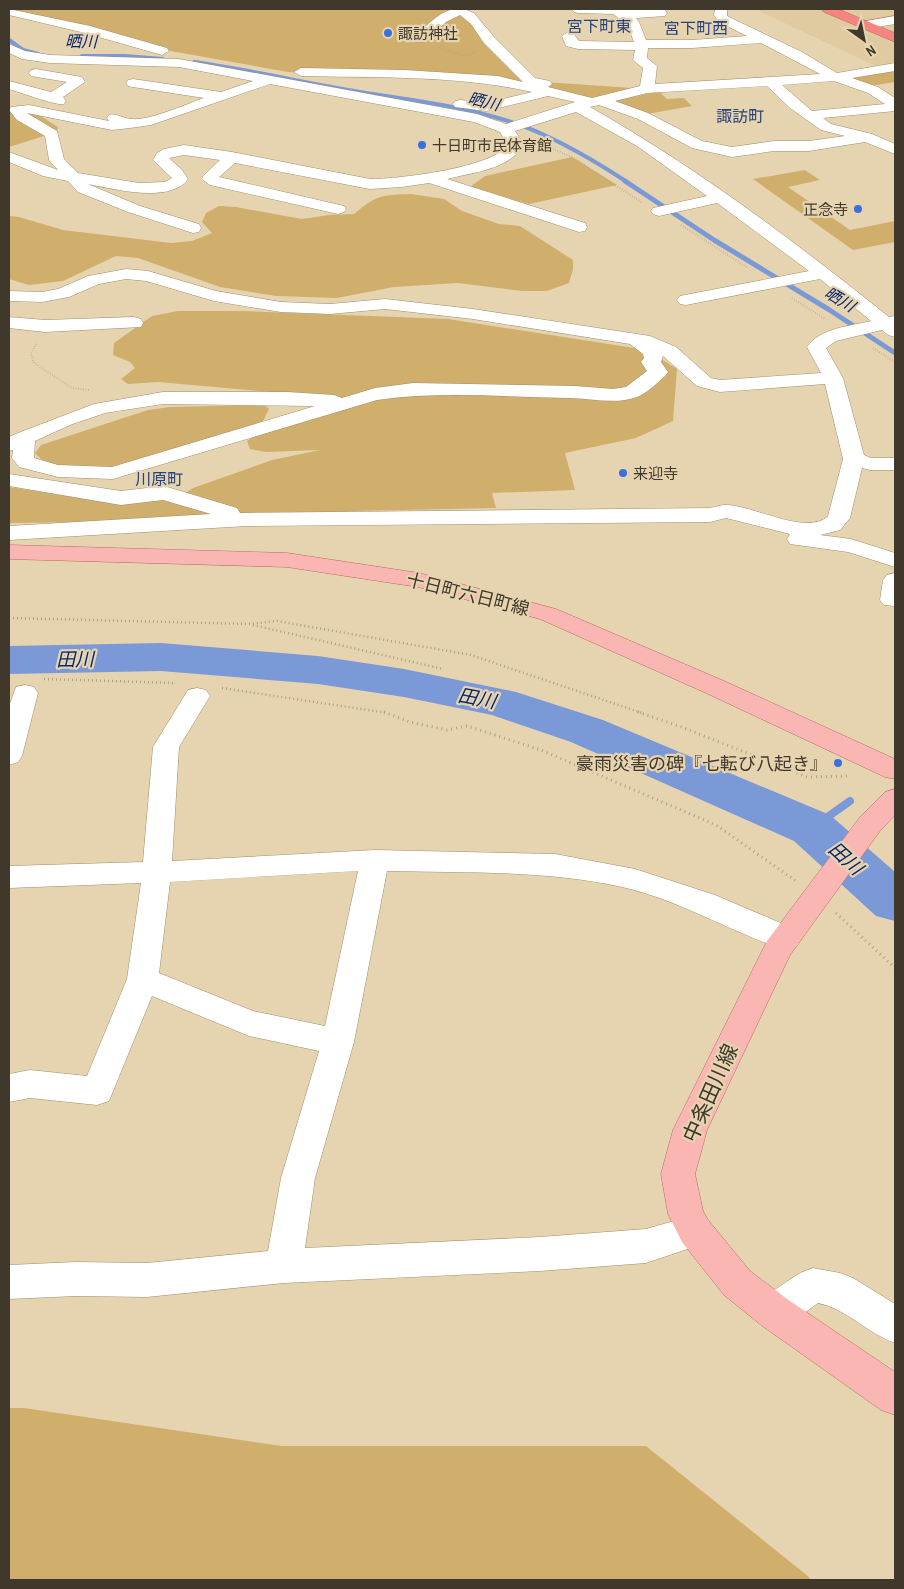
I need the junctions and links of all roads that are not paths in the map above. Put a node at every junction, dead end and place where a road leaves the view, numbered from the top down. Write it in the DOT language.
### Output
graph roads {
  1 [pos="578,9"];
  2 [pos="721,9"];
  3 [pos="828,9"];
  4 [pos="9,11"];
  5 [pos="617,11"];
  6 [pos="661,13"];
  7 [pos="895,20"];
  8 [pos="866,25"];
  9 [pos="85,29"];
  10 [pos="568,36"];
  11 [pos="895,38"];
  12 [pos="61,39"];
  13 [pos="420,39"];
  14 [pos="762,39"];
  15 [pos="642,45"];
  16 [pos="9,48"];
  17 [pos="41,48"];
  18 [pos="15,57"];
  19 [pos="895,67"];
  20 [pos="288,72"];
  21 [pos="36,73"];
  22 [pos="834,77"];
  23 [pos="266,80"];
  24 [pos="771,82"];
  25 [pos="133,84"];
  26 [pos="9,85"];
  27 [pos="895,86"];
  28 [pos="648,88"];
  29 [pos="873,90"];
  30 [pos="225,96"];
  31 [pos="588,96"];
  32 [pos="53,97"];
  33 [pos="428,99"];
  34 [pos="895,106"];
  35 [pos="808,116"];
  36 [pos="130,124"];
  37 [pos="509,128"];
  38 [pos="867,137"];
  39 [pos="895,149"];
  40 [pos="9,157"];
  41 [pos="232,157"];
  42 [pos="34,166"];
  43 [pos="9,175"];
  44 [pos="73,177"];
  45 [pos="428,177"];
  46 [pos="720,198"];
  47 [pos="338,209"];
  48 [pos="659,211"];
  49 [pos="579,226"];
  50 [pos="193,228"];
  51 [pos="823,273"];
  52 [pos="9,296"];
  53 [pos="686,300"];
  54 [pos="9,323"];
  55 [pos="134,323"];
  56 [pos="887,325"];
  57 [pos="636,340"];
  58 [pos="833,378"];
  59 [pos="345,402"];
  60 [pos="17,441"];
  61 [pos="854,459"];
  62 [pos="895,464"];
  63 [pos="9,480"];
  64 [pos="710,514"];
  65 [pos="247,519"];
  66 [pos="9,533"];
  67 [pos="9,552"];
  68 [pos="895,560"];
  69 [pos="31,686"];
  70 [pos="199,689"];
  71 [pos="9,756"];
  72 [pos="895,770"];
  73 [pos="895,799"];
  74 [pos="375,860"];
  75 [pos="158,872"];
  76 [pos="9,877"];
  77 [pos="786,938"];
  78 [pos="142,979"];
  79 [pos="338,1042"];
  80 [pos="9,1088"];
  81 [pos="695,1231"];
  82 [pos="284,1266"];
  83 [pos="9,1282"];
  84 [pos="774,1312"];
  85 [pos="895,1325"];
  86 [pos="895,1396"];
  1 -- 5 [label="street"];
  2 -- 14 [label="street"];
  3 -- 8 [label="highway"];
  4 -- 9 [label="street"];
  5 -- 6 [label="street"];
  5 -- 15 [label="street"];
  7 -- 8 [label="street"];
  8 -- 11 [label="highway"];
  9 -- 12 [label="street"];
  9 -- 20 [label="street"];
  10 -- 15 [label="street"];
  13 -- 31 [label="street"];
  14 -- 15 [label="street"];
  14 -- 22 [label="street"];
  15 -- 28 [label="street"];
  16 -- 18 [label="street"];
  17 -- 18 [label="street"];
  18 -- 23 [label="street"];
  19 -- 22 [label="street"];
  20 -- 23 [label="street"];
  20 -- 31 [label="street"];
  21 -- 32 [label="street"];
  22 -- 24 [label="street"];
  22 -- 29 [label="street"];
  23 -- 30 [label="street"];
  23 -- 37 [label="street"];
  24 -- 28 [label="street"];
  24 -- 35 [label="street"];
  25 -- 30 [label="street"];
  26 -- 32 [label="street"];
  27 -- 29 [label="street"];
  28 -- 31 [label="street"];
  29 -- 34 [label="street"];
  30 -- 36 [label="street"];
  31 -- 33 [label="street"];
  31 -- 37 [label="street"];
  31 -- 38 [label="street"];
  31 -- 46 [label="street"];
  32 -- 36 [label="street"];
  34 -- 35 [label="street"];
  35 -- 38 [label="street"];
  36 -- 44 [label="street"];
  37 -- 45 [label="street"];
  38 -- 39 [label="street"];
  40 -- 42 [label="street"];
  41 -- 44 [label="street"];
  41 -- 45 [label="street"];
  41 -- 47 [label="street"];
  42 -- 43 [label="street"];
  42 -- 44 [label="street"];
  44 -- 50 [label="street"];
  45 -- 49 [label="street"];
  46 -- 48 [label="street"];
  46 -- 51 [label="street"];
  51 -- 53 [label="street"];
  51 -- 56 [label="street"];
  52 -- 57 [label="street"];
  54 -- 55 [label="street"];
  56 -- 58 [label="street"];
  57 -- 58 [label="street"];
  57 -- 59 [label="street"];
  58 -- 61 [label="street"];
  59 -- 60 [label="street"];
  59 -- 60 [label="street"];
  61 -- 62 [label="street"];
  61 -- 64 [label="street"];
  63 -- 65 [label="street"];
  64 -- 65 [label="street"];
  64 -- 68 [label="street"];
  65 -- 66 [label="street"];
  67 -- 72 [label="main road, 十日町六日町線"];
  69 -- 71 [label="street"];
  70 -- 75 [label="street"];
  73 -- 77 [label="main road, 中条田川線"];
  74 -- 75 [label="street"];
  74 -- 77 [label="street"];
  74 -- 79 [label="street"];
  75 -- 76 [label="street"];
  75 -- 78 [label="street"];
  77 -- 81 [label="main road, 中条田川線"];
  78 -- 79 [label="street"];
  78 -- 80 [label="street"];
  79 -- 82 [label="street"];
  81 -- 82 [label="street"];
  81 -- 84 [label="main road, 中条田川線"];
  82 -- 83 [label="street"];
  84 -- 85 [label="street"];
  84 -- 86 [label="main road, 中条田川線"];
}
